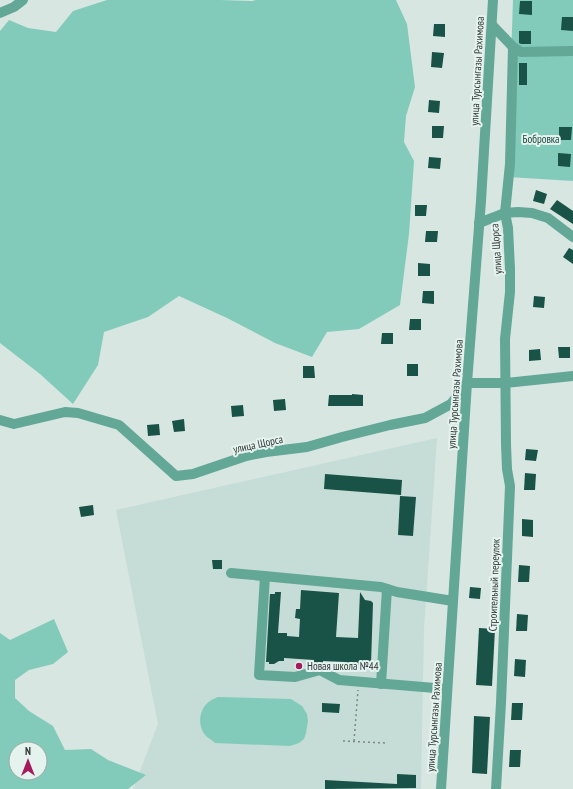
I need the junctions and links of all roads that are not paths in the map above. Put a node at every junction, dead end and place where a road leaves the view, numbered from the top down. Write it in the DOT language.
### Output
graph roads {
  1 [pos="23,0"];
  2 [pos="493,0"];
  3 [pos="0,14"];
  4 [pos="492,25"];
  5 [pos="513,48"];
  6 [pos="573,51"];
  7 [pos="505,213"];
  8 [pos="479,223"];
  9 [pos="573,237"];
  10 [pos="573,376"];
  11 [pos="467,383"];
  12 [pos="505,383"];
  13 [pos="0,420"];
  14 [pos="231,573"];
  15 [pos="266,576"];
  16 [pos="387,589"];
  17 [pos="453,600"];
  18 [pos="382,684"];
  19 [pos="448,689"];
  20 [pos="441,789"];
  21 [pos="496,789"];
  1 -- 3 [label="street"];
  2 -- 4 [label="street, улица Турсынгазы Рахимова"];
  4 -- 5 [label="street"];
  4 -- 8 [label="street, улица Турсынгазы Рахимова"];
  5 -- 6 [label="street"];
  5 -- 7 [label="street"];
  7 -- 8 [label="street"];
  7 -- 9 [label="street, улица Щорса"];
  7 -- 12 [label="street, улица Щорса"];
  8 -- 11 [label="street, улица Турсынгазы Рахимова"];
  10 -- 12 [label="street"];
  11 -- 12 [label="street"];
  11 -- 13 [label="street, улица Щорса"];
  11 -- 17 [label="street, улица Турсынгазы Рахимова"];
  12 -- 21 [label="street, Строительный переулок"];
  14 -- 15 [label="street"];
  15 -- 16 [label="street"];
  15 -- 18 [label="street"];
  16 -- 17 [label="street"];
  16 -- 18 [label="street"];
  17 -- 19 [label="street, улица Турсынгазы Рахимова"];
  18 -- 19 [label="street"];
  19 -- 20 [label="street, улица Турсынгазы Рахимова"];
}
